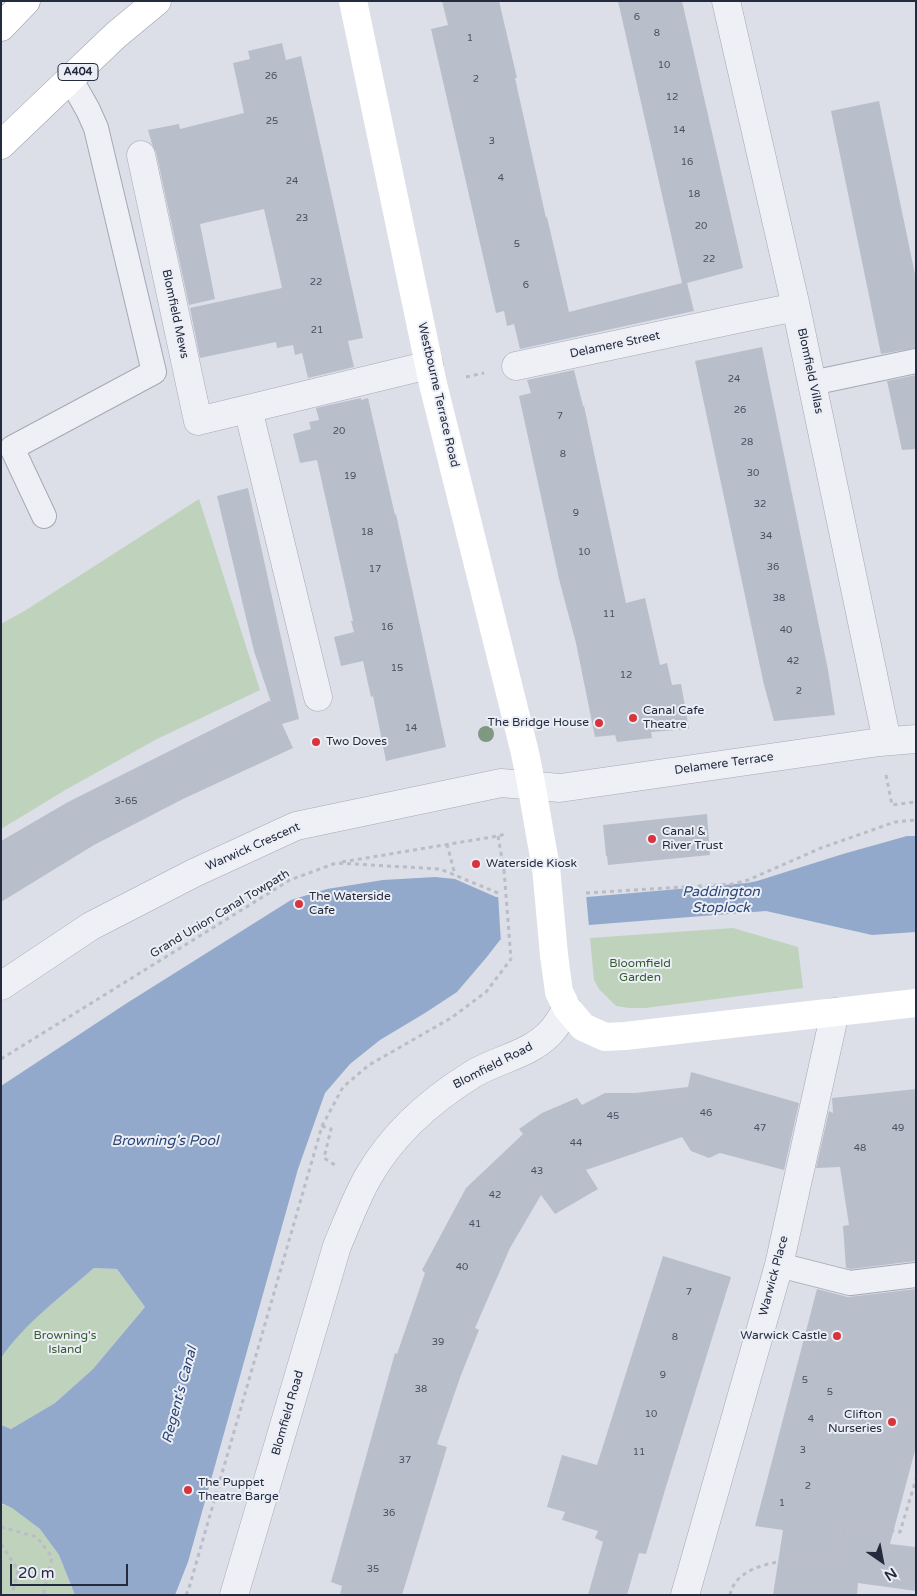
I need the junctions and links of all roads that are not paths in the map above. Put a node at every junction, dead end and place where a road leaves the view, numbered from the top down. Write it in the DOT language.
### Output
graph roads {
  1 [pos="26,1"];
  2 [pos="156,1"];
  3 [pos="353,1"];
  4 [pos="726,1"];
  5 [pos="1,27"];
  6 [pos="70,80"];
  7 [pos="1,145"];
  8 [pos="141,156"];
  9 [pos="796,308"];
  10 [pos="916,361"];
  11 [pos="516,366"];
  12 [pos="431,374"];
  13 [pos="812,384"];
  14 [pos="248,409"];
  15 [pos="44,516"];
  16 [pos="318,697"];
  17 [pos="916,738"];
  18 [pos="887,741"];
  19 [pos="533,787"];
  20 [pos="1,986"];
  21 [pos="916,1003"];
  22 [pos="567,1008"];
  23 [pos="835,1012"];
  24 [pos="778,1265"];
  25 [pos="916,1275"];
  26 [pos="234,1595"];
  27 [pos="685,1595"];
  1 -- 5 [label="main road"];
  2 -- 6 [label="main road, A404"];
  3 -- 12 [label="main road, Westbourne Terrace Road"];
  4 -- 9 [label="street, Blomfield Villas"];
  6 -- 7 [label="main road, A404"];
  6 -- 15 [label="lane"];
  8 -- 14 [label="street, Blomfield Mews"];
  9 -- 11 [label="street, Delamere Street"];
  9 -- 13 [label="street, Blomfield Villas"];
  10 -- 13 [label="lane"];
  12 -- 14 [label="street, Blomfield Mews"];
  12 -- 19 [label="main road, Westbourne Terrace Road"];
  13 -- 18 [label="street, Blomfield Villas"];
  14 -- 16 [label="street"];
  17 -- 18 [label="street, Delamere Terrace"];
  18 -- 19 [label="street, Delamere Terrace"];
  19 -- 20 [label="street, Warwick Crescent"];
  19 -- 22 [label="main road, Westbourne Terrace Road, bridge"];
  21 -- 23 [label="main road"];
  22 -- 23 [label="main road"];
  22 -- 26 [label="street, Blomfield Road"];
  23 -- 24 [label="street, Warwick Place"];
  24 -- 25 [label="lane"];
  24 -- 27 [label="street, Warwick Place"];
}
